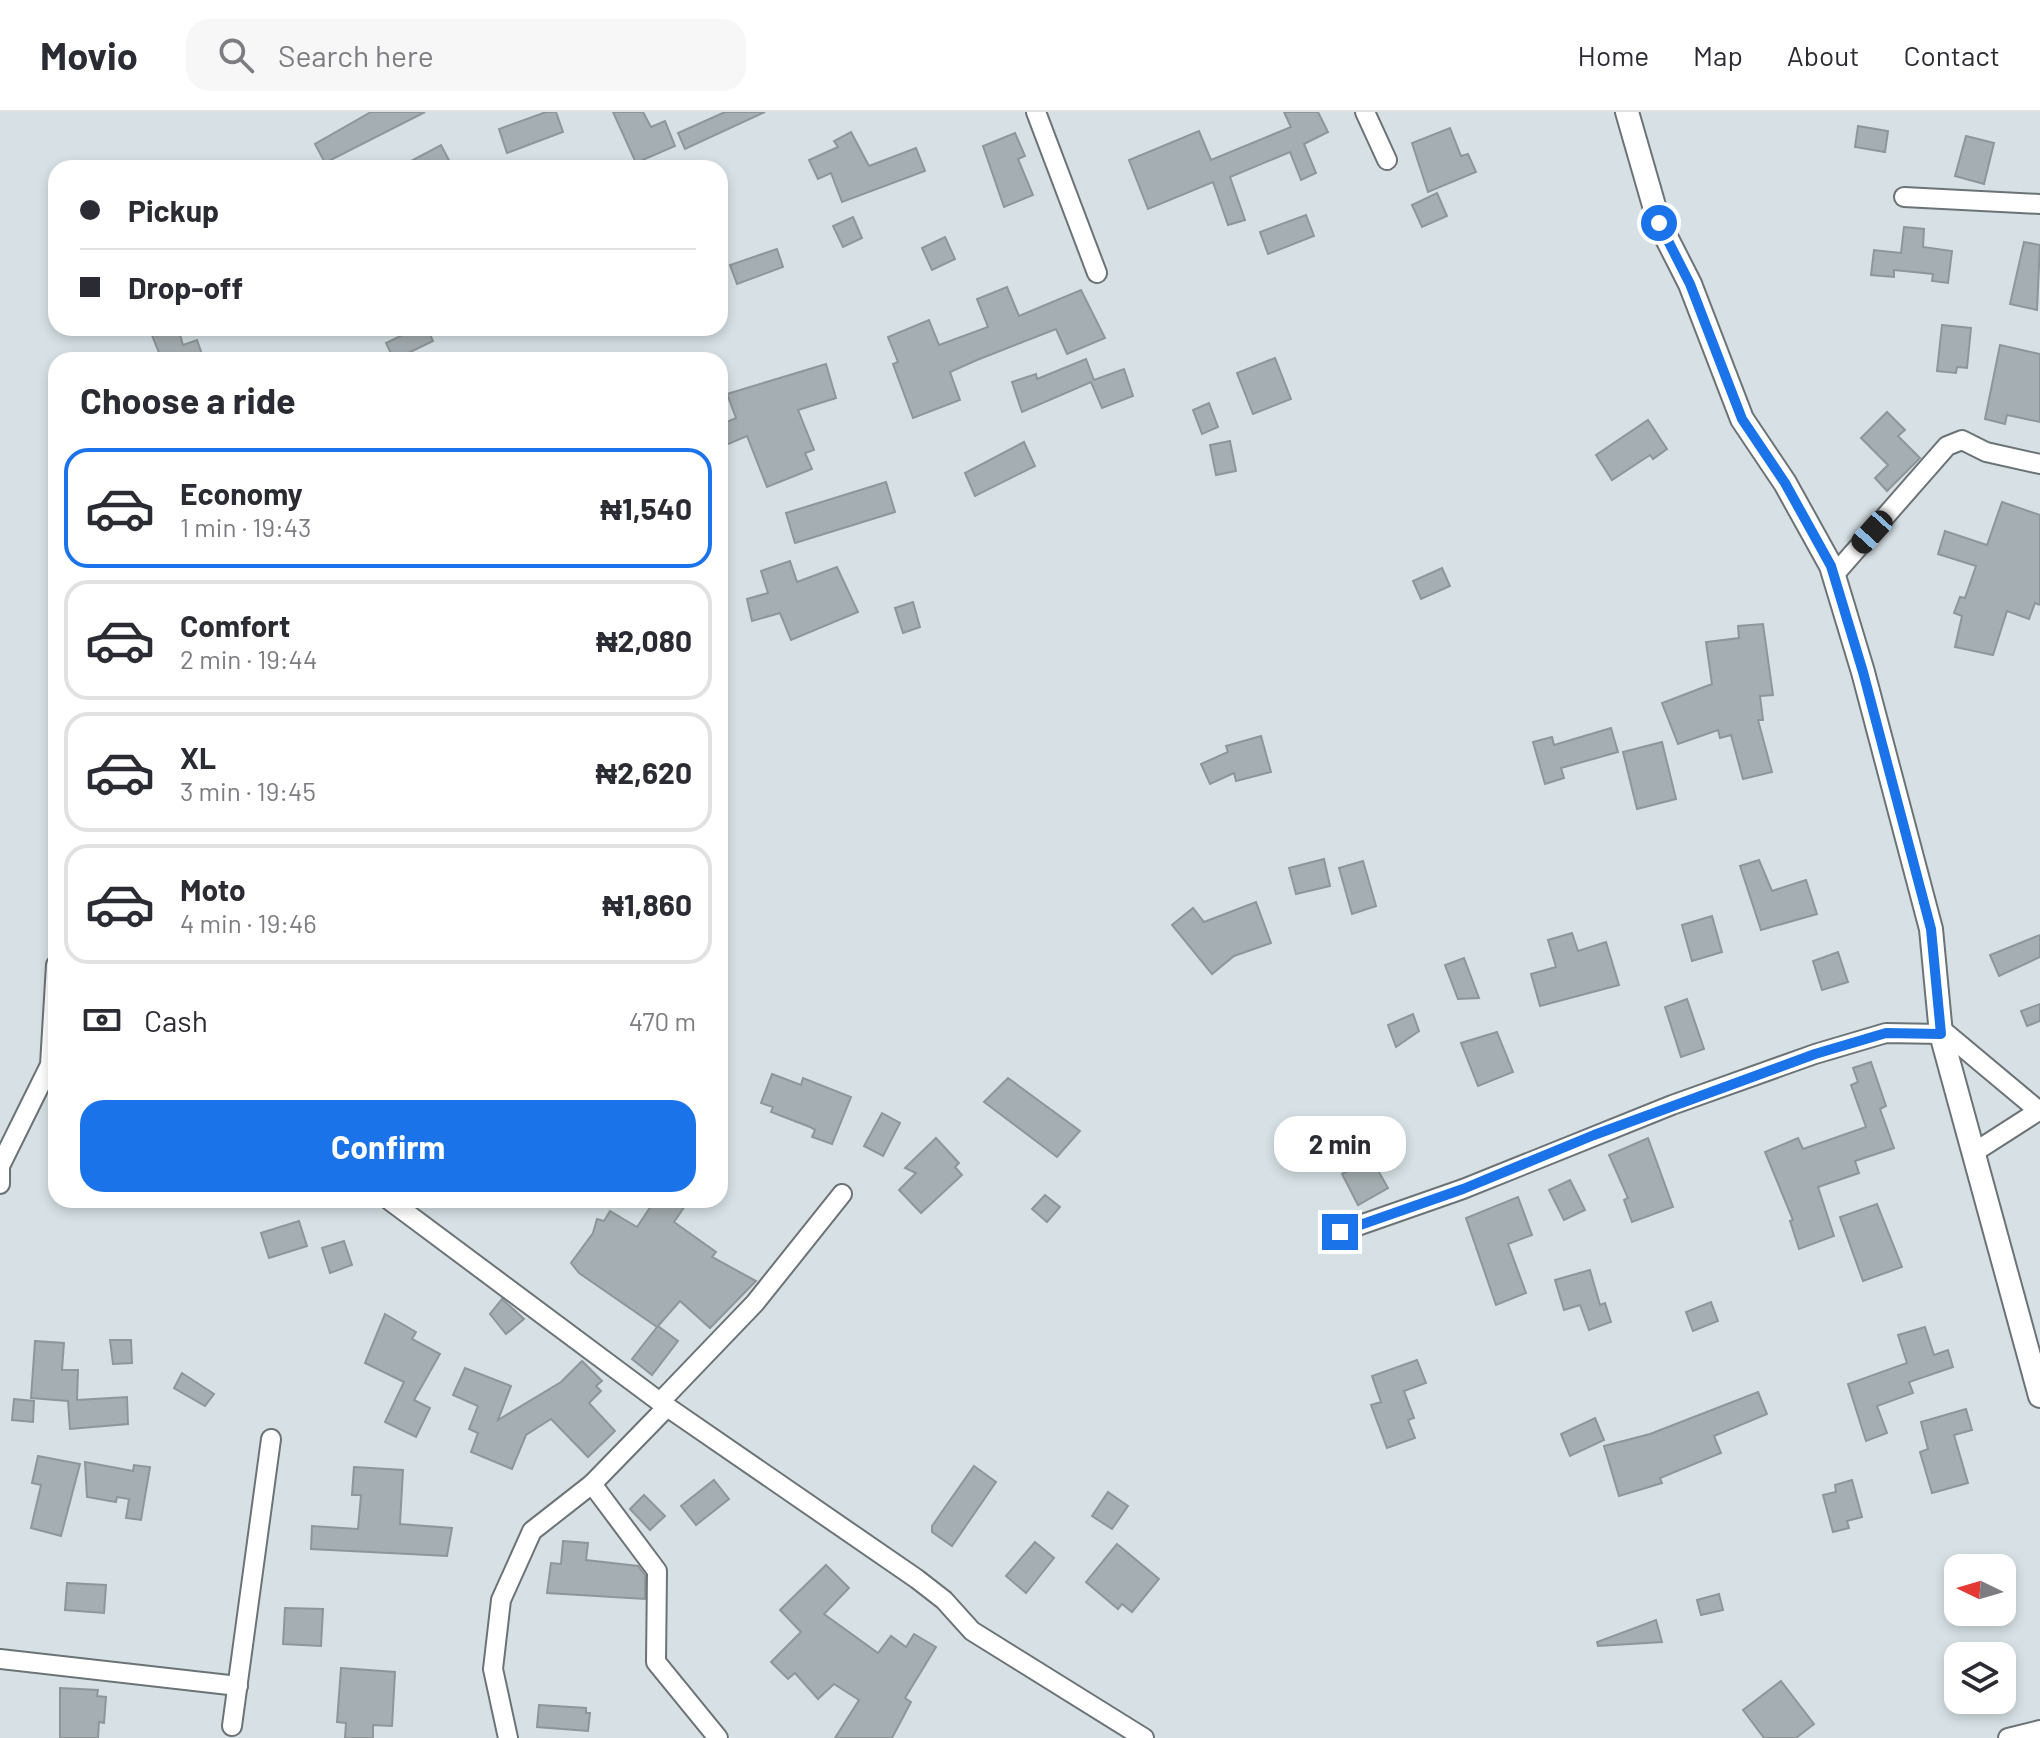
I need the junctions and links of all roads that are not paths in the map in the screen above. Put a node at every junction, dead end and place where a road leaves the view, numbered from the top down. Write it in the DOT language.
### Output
graph roads {
  1 [pos="1036,112"];
  2 [pos="1365,112"];
  3 [pos="1627,112"];
  4 [pos="1387,160"];
  5 [pos="1904,197"];
  6 [pos="2040,204"];
  7 [pos="1097,273"];
  8 [pos="2040,464"];
  9 [pos="1834,575"];
  10 [pos="1941,1032"];
  11 [pos="48,1069"];
  12 [pos="2039,1110"];
  13 [pos="1973,1153"];
  14 [pos="0,1184"];
  15 [pos="842,1194"];
  16 [pos="400,1208"];
  17 [pos="1340,1232"];
  18 [pos="2040,1396"];
  19 [pos="663,1405"];
  20 [pos="271,1439"];
  21 [pos="592,1484"];
  22 [pos="0,1659"];
  23 [pos="238,1686"];
  24 [pos="232,1726"];
  25 [pos="2040,1730"];
  26 [pos="508,1738"];
  27 [pos="718,1738"];
  28 [pos="1144,1738"];
  29 [pos="2008,1738"];
  1 -- 7 [label="street"];
  2 -- 4 [label="street"];
  3 -- 9 [label="street"];
  5 -- 6 [label="street"];
  8 -- 9 [label="street"];
  9 -- 10 [label="street"];
  10 -- 12 [label="street"];
  10 -- 13 [label="street"];
  10 -- 17 [label="street"];
  11 -- 14 [label="street"];
  12 -- 13 [label="street"];
  13 -- 18 [label="street"];
  15 -- 19 [label="street"];
  16 -- 19 [label="street"];
  19 -- 21 [label="street"];
  19 -- 28 [label="street"];
  20 -- 23 [label="street"];
  21 -- 26 [label="street"];
  21 -- 27 [label="street"];
  22 -- 23 [label="street"];
  23 -- 24 [label="street"];
  25 -- 29 [label="street"];
}
